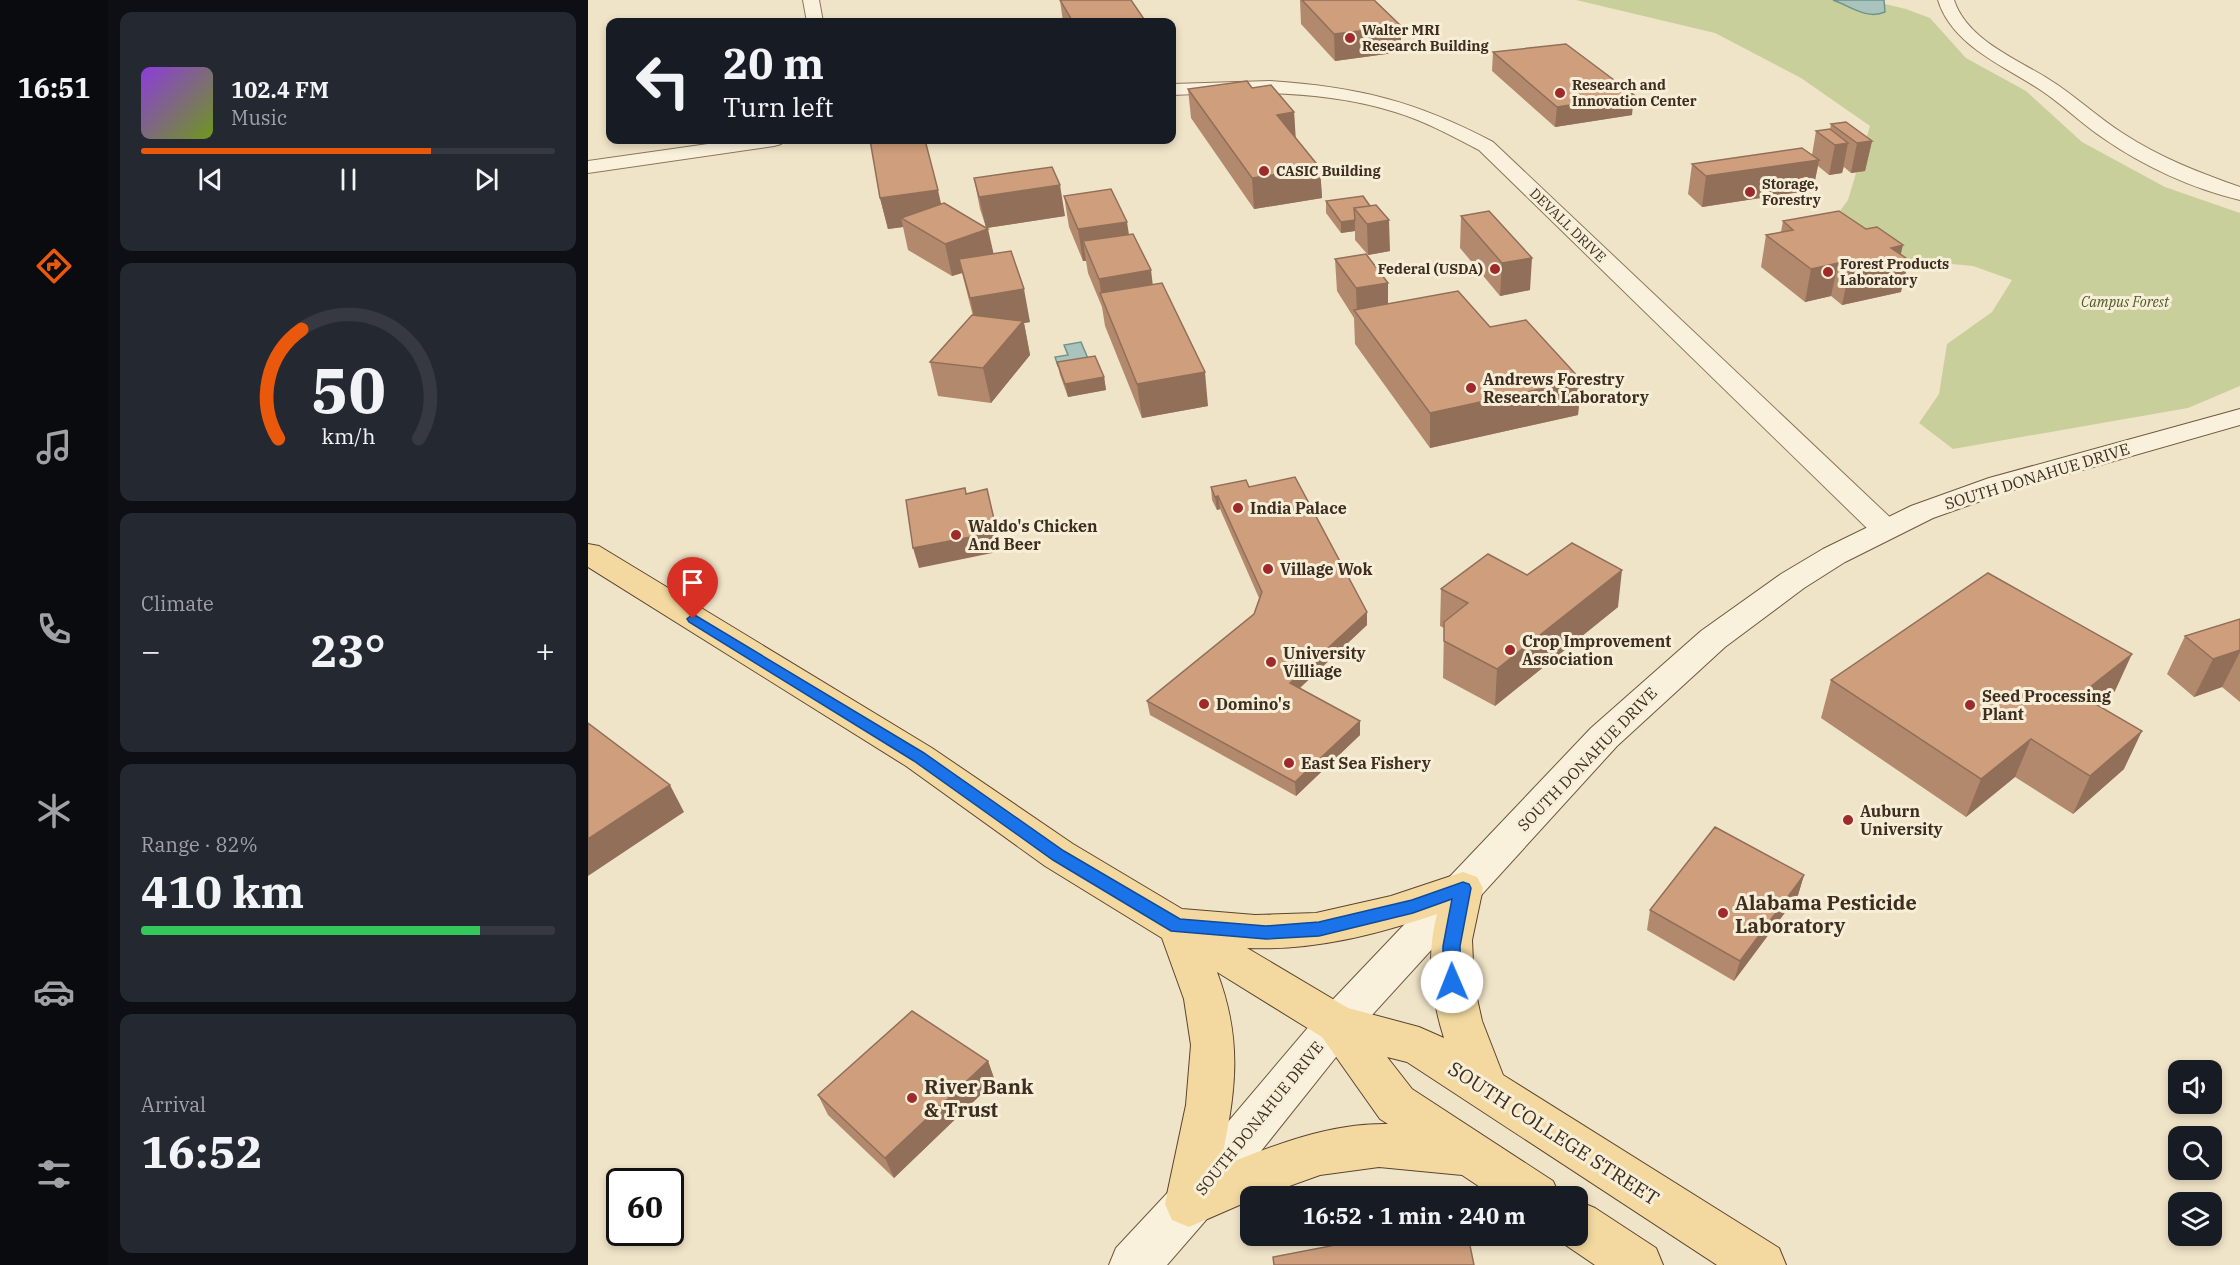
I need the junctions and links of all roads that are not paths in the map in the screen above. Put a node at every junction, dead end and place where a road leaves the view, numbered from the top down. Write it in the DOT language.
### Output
graph roads {
  1 [pos="811,0"];
  2 [pos="1946,0"];
  3 [pos="814,18"];
  4 [pos="1176,90"];
  5 [pos="746,144"];
  6 [pos="588,167"];
  7 [pos="2240,194"];
  8 [pos="2240,417"];
  9 [pos="1885,529"];
  10 [pos="588,553"];
  11 [pos="1463,888"];
  12 [pos="1177,926"];
  13 [pos="1337,1023"];
  14 [pos="1487,1090"];
  15 [pos="1471,1154"];
  16 [pos="1519,1186"];
  17 [pos="1189,1204"];
  18 [pos="1588,1232"];
  19 [pos="1134,1265"];
  20 [pos="1638,1265"];
  21 [pos="1761,1265"];
  1 -- 3 [label="street"];
  2 -- 7 [label="street"];
  4 -- 9 [label="street, DEVALL DRIVE"];
  5 -- 6 [label="street"];
  8 -- 9 [label="street, SOUTH DONAHUE DRIVE"];
  9 -- 11 [label="street, SOUTH DONAHUE DRIVE"];
  10 -- 12 [label="main road, SOUTH COLLEGE STREET"];
  11 -- 12 [label="main road"];
  11 -- 13 [label="street, SOUTH DONAHUE DRIVE"];
  11 -- 14 [label="main road"];
  12 -- 13 [label="main road, SOUTH COLLEGE STREET"];
  12 -- 17 [label="main road"];
  13 -- 14 [label="main road, SOUTH COLLEGE STREET"];
  13 -- 15 [label="main road, SOUTH COLLEGE STREET"];
  13 -- 17 [label="street, SOUTH DONAHUE DRIVE"];
  14 -- 21 [label="main road, SOUTH COLLEGE STREET"];
  15 -- 16 [label="main road, SOUTH COLLEGE STREET"];
  15 -- 17 [label="main road"];
  17 -- 19 [label="street, SOUTH DONAHUE DRIVE"];
  18 -- 20 [label="main road"];
}
